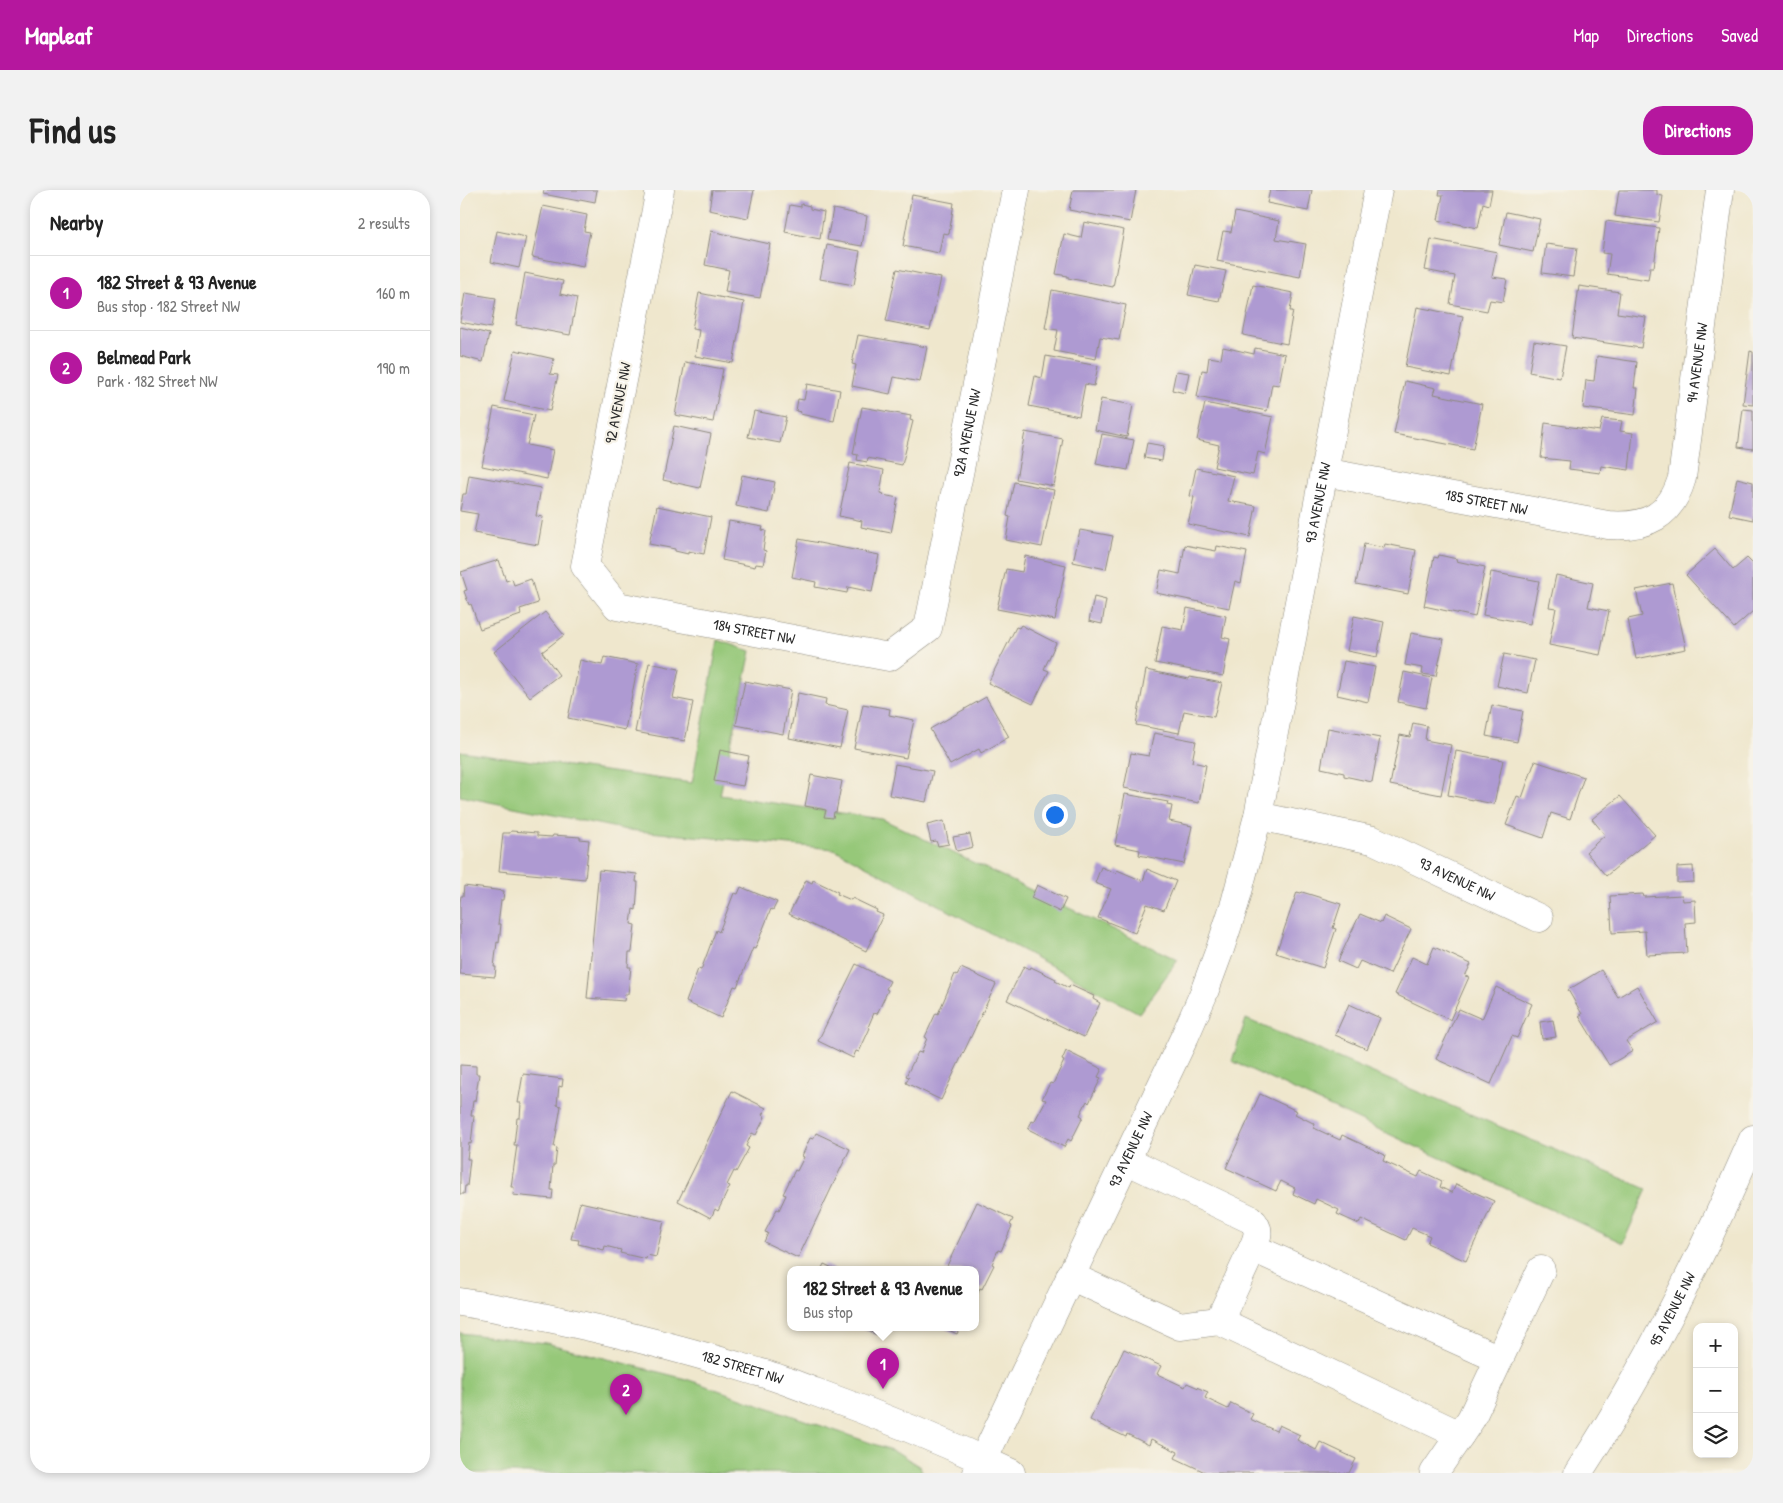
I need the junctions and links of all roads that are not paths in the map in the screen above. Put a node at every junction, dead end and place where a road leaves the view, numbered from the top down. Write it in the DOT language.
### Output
graph roads {
  1 [pos="660,190"];
  2 [pos="1016,190"];
  3 [pos="1378,190"];
  4 [pos="1720,190"];
  5 [pos="1324,472"];
  6 [pos="1648,521"];
  7 [pos="617,606"];
  8 [pos="889,657"];
  9 [pos="1258,816"];
  10 [pos="1539,918"];
  11 [pos="1753,1139"];
  12 [pos="1126,1160"];
  13 [pos="1253,1248"];
  14 [pos="1541,1270"];
  15 [pos="1070,1276"];
  16 [pos="460,1302"];
  17 [pos="1219,1321"];
  18 [pos="1499,1359"];
  19 [pos="1460,1435"];
  20 [pos="980,1467"];
  21 [pos="1011,1473"];
  22 [pos="1434,1473"];
  23 [pos="1578,1473"];
  1 -- 7 [label="street, 92 AVENUE NW"];
  2 -- 8 [label="street, 92A AVENUE NW"];
  3 -- 5 [label="street, 93 AVENUE NW"];
  4 -- 6 [label="street, 94 AVENUE NW"];
  5 -- 6 [label="street, 185 STREET NW"];
  5 -- 9 [label="street, 93 AVENUE NW"];
  7 -- 8 [label="street, 184 STREET NW"];
  9 -- 10 [label="street, 93 AVENUE NW"];
  9 -- 12 [label="street, 93 AVENUE NW"];
  11 -- 23 [label="street, 95 AVENUE NW"];
  12 -- 13 [label="street"];
  12 -- 15 [label="street, 93 AVENUE NW"];
  13 -- 17 [label="street"];
  13 -- 18 [label="street"];
  14 -- 18 [label="street"];
  15 -- 17 [label="street"];
  15 -- 20 [label="street, 93 AVENUE NW"];
  16 -- 20 [label="street, 182 STREET NW"];
  17 -- 19 [label="street"];
  18 -- 19 [label="street"];
  19 -- 22 [label="street"];
  20 -- 21 [label="street, 182 STREET NW"];
}
